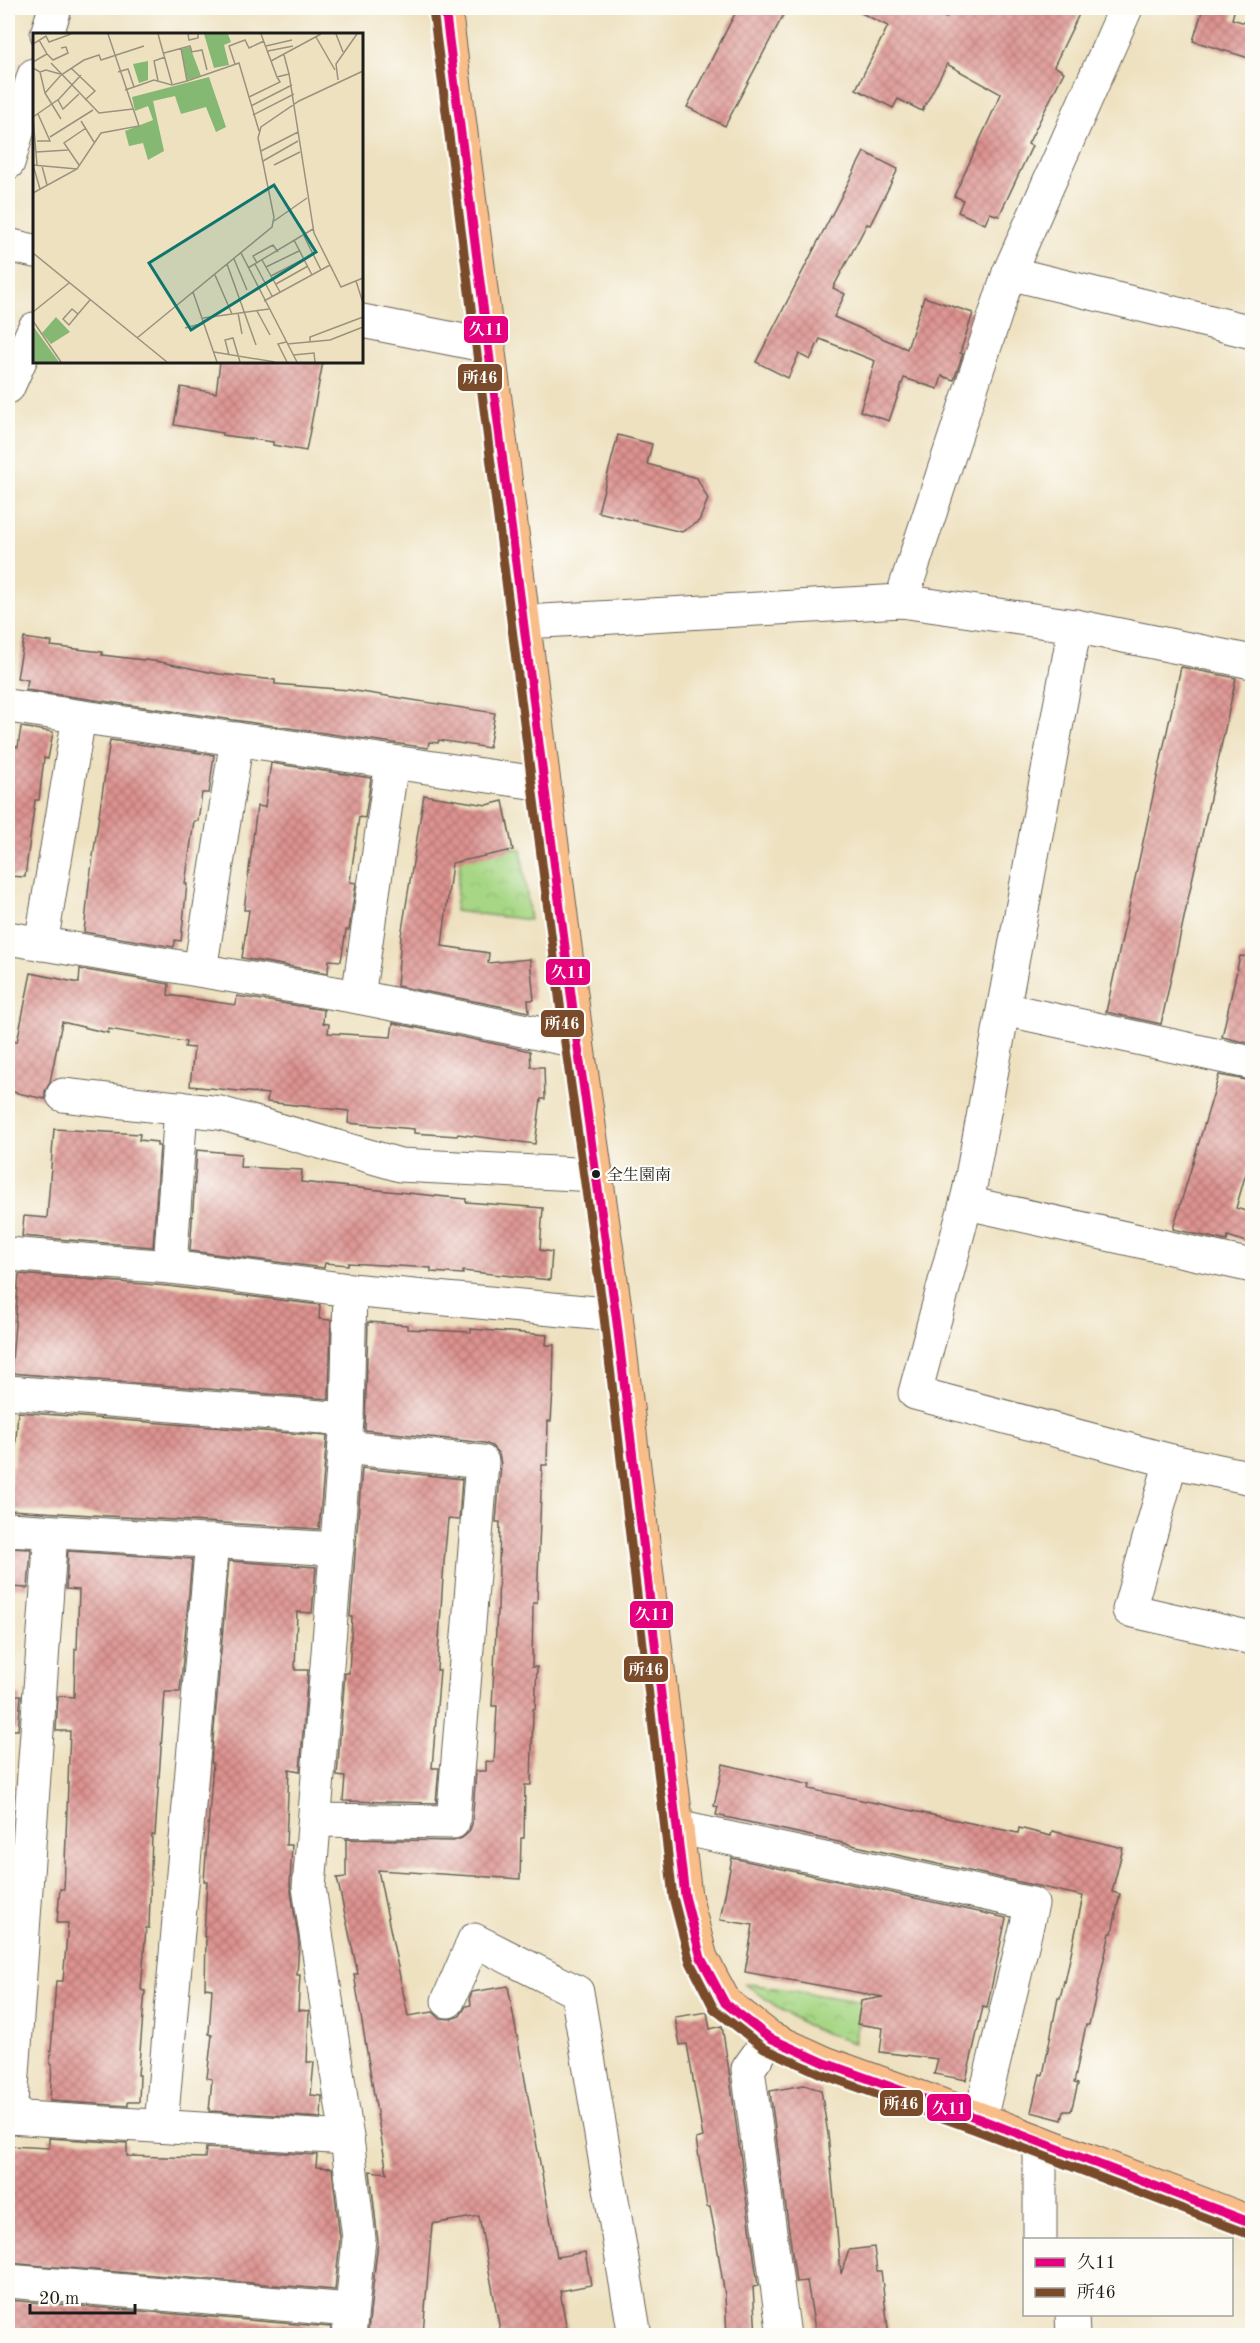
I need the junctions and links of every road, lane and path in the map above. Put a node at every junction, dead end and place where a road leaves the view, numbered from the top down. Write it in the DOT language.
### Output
graph roads {
  1 [pos="55,8"];
  2 [pos="445,8"];
  3 [pos="1126,8"];
  4 [pos="47,33"];
  5 [pos="33,78"];
  6 [pos="8,164"];
  7 [pos="8,245"];
  8 [pos="33,251"];
  9 [pos="1009,273"];
  10 [pos="363,321"];
  11 [pos="33,331"];
  12 [pos="1252,332"];
  13 [pos="489,346"];
  14 [pos="8,387"];
  15 [pos="901,601"];
  16 [pos="525,622"];
  17 [pos="1076,626"];
  18 [pos="1252,662"];
  19 [pos="8,706"];
  20 [pos="79,717"];
  21 [pos="237,739"];
  22 [pos="392,762"];
  23 [pos="544,784"];
  24 [pos="8,938"];
  25 [pos="40,944"];
  26 [pos="200,970"];
  27 [pos="358,997"];
  28 [pos="1004,1009"];
  29 [pos="577,1041"];
  30 [pos="1252,1063"];
  31 [pos="63,1095"];
  32 [pos="181,1108"];
  33 [pos="596,1174"];
  34 [pos="969,1192"];
  35 [pos="8,1254"];
  36 [pos="1252,1266"];
  37 [pos="170,1267"];
  38 [pos="350,1290"];
  39 [pos="616,1315"];
  40 [pos="8,1392"];
  41 [pos="346,1433"];
  42 [pos="1171,1461"];
  43 [pos="1252,1478"];
  44 [pos="8,1529"];
  45 [pos="51,1532"];
  46 [pos="212,1541"];
  47 [pos="337,1549"];
  48 [pos="1252,1638"];
  49 [pos="315,1820"];
  50 [pos="677,1827"];
  51 [pos="448,2001"];
  52 [pos="770,2038"];
  53 [pos="9,2117"];
  54 [pos="980,2119"];
  55 [pos="161,2126"];
  56 [pos="347,2138"];
  57 [pos="1040,2142"];
  58 [pos="1252,2223"];
  59 [pos="1040,2238"];
  60 [pos="8,2281"];
  61 [pos="1072,2316"];
  62 [pos="350,2323"];
  63 [pos="635,2336"];
  64 [pos="784,2336"];
  65 [pos="1073,2336"];
  1 -- 4 [label="street"];
  2 -- 13 [label="main road"];
  3 -- 9 [label="street"];
  5 -- 6 [label="street"];
  7 -- 8 [label="street"];
  9 -- 12 [label="street"];
  9 -- 15 [label="street"];
  10 -- 13 [label="street"];
  11 -- 14 [label="street"];
  13 -- 16 [label="main road"];
  15 -- 16 [label="street"];
  15 -- 17 [label="street"];
  16 -- 23 [label="main road"];
  17 -- 18 [label="street"];
  17 -- 28 [label="street"];
  19 -- 20 [label="street"];
  20 -- 21 [label="street"];
  20 -- 25 [label="street"];
  21 -- 22 [label="street"];
  21 -- 26 [label="street"];
  22 -- 23 [label="street"];
  22 -- 27 [label="street"];
  23 -- 29 [label="main road"];
  24 -- 25 [label="street"];
  25 -- 26 [label="street"];
  26 -- 27 [label="street"];
  27 -- 29 [label="street"];
  28 -- 30 [label="street"];
  28 -- 34 [label="street"];
  29 -- 33 [label="main road"];
  31 -- 32 [label="street"];
  32 -- 33 [label="street"];
  32 -- 37 [label="street"];
  33 -- 39 [label="main road"];
  34 -- 36 [label="street"];
  34 -- 42 [label="street"];
  35 -- 37 [label="street"];
  37 -- 38 [label="street"];
  38 -- 39 [label="street"];
  38 -- 41 [label="street"];
  39 -- 50 [label="main road"];
  40 -- 41 [label="street"];
  41 -- 47 [label="street"];
  41 -- 49 [label="street"];
  42 -- 43 [label="street"];
  42 -- 48 [label="street"];
  44 -- 45 [label="street"];
  45 -- 46 [label="street"];
  45 -- 53 [label="street"];
  46 -- 47 [label="street"];
  46 -- 55 [label="street"];
  47 -- 49 [label="street"];
  49 -- 56 [label="street"];
  50 -- 52 [label="main road"];
  50 -- 54 [label="street"];
  51 -- 63 [label="street"];
  52 -- 54 [label="main road"];
  52 -- 64 [label="street"];
  53 -- 55 [label="street"];
  54 -- 57 [label="main road"];
  55 -- 56 [label="street"];
  56 -- 62 [label="street"];
  57 -- 58 [label="main road"];
  57 -- 59 [label="street"];
  60 -- 62 [label="street"];
  61 -- 65 [label="street"];
}
